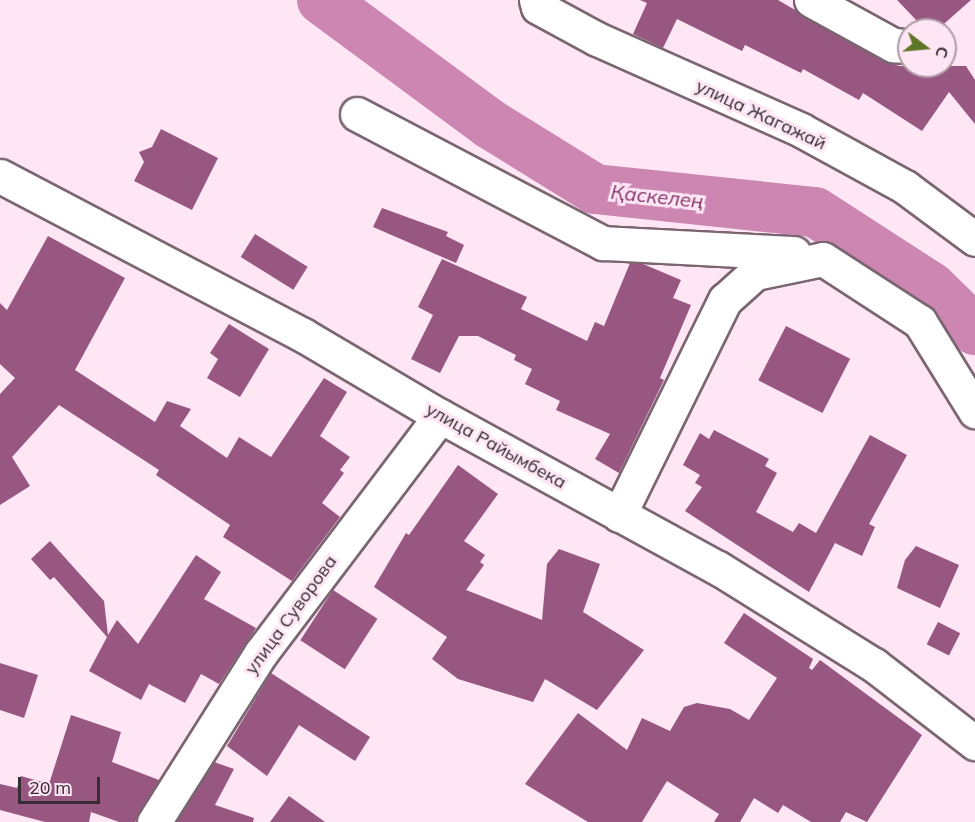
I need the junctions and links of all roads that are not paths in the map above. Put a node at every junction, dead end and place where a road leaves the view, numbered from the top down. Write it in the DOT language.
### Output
graph roads {
  1 [pos="811,0"];
  2 [pos="537,4"];
  3 [pos="897,45"];
  4 [pos="357,114"];
  5 [pos="0,176"];
  6 [pos="975,238"];
  7 [pos="823,259"];
  8 [pos="975,411"];
  9 [pos="440,416"];
  10 [pos="619,515"];
  11 [pos="975,743"];
  12 [pos="154,822"];
  1 -- 3 [label="street"];
  2 -- 6 [label="street, улица Жагажай"];
  4 -- 7 [label="street"];
  5 -- 9 [label="street, улица Райымбека"];
  7 -- 8 [label="street"];
  7 -- 10 [label="street"];
  9 -- 10 [label="street, улица Райымбека"];
  9 -- 12 [label="street, улица Суворова"];
  10 -- 11 [label="street, улица Райымбека"];
}
